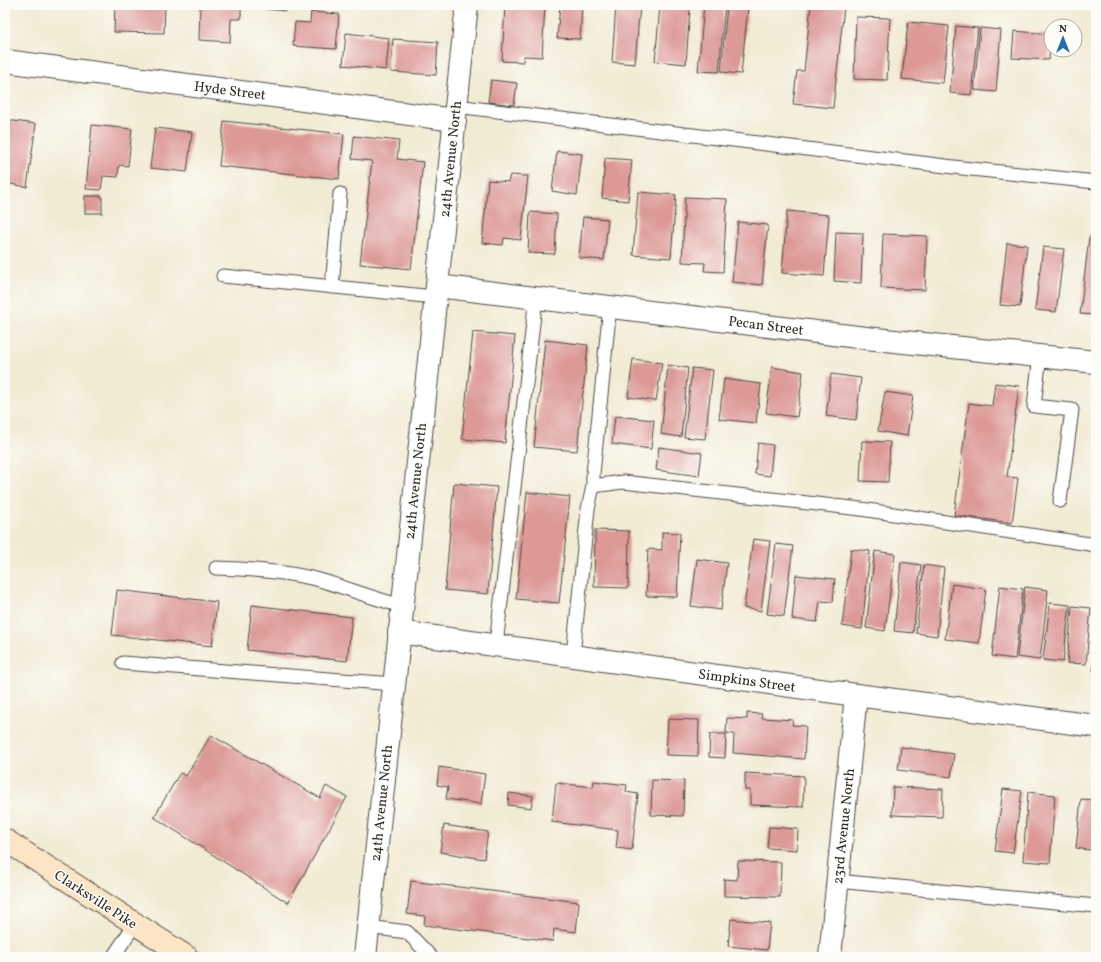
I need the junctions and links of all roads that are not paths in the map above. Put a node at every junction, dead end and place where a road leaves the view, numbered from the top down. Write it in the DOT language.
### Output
graph roads {
  1 [pos="467,5"];
  2 [pos="5,61"];
  3 [pos="455,113"];
  4 [pos="1096,182"];
  5 [pos="340,194"];
  6 [pos="223,276"];
  7 [pos="332,287"];
  8 [pos="436,292"];
  9 [pos="536,297"];
  10 [pos="610,306"];
  11 [pos="1040,355"];
  12 [pos="1096,362"];
  13 [pos="594,486"];
  14 [pos="1060,501"];
  15 [pos="1096,545"];
  16 [pos="216,568"];
  17 [pos="403,606"];
  18 [pos="399,632"];
  19 [pos="496,644"];
  20 [pos="573,655"];
  21 [pos="123,662"];
  22 [pos="394,684"];
  23 [pos="856,695"];
  24 [pos="1096,726"];
  25 [pos="5,840"];
  26 [pos="837,881"];
  27 [pos="1096,906"];
  28 [pos="136,924"];
  29 [pos="368,927"];
  30 [pos="114,957"];
  31 [pos="187,957"];
  32 [pos="365,957"];
  33 [pos="431,957"];
  34 [pos="830,957"];
  1 -- 3 [label="street, 24th Avenue North"];
  2 -- 3 [label="street, Hyde Street"];
  3 -- 4 [label="lane"];
  3 -- 8 [label="street, 24th Avenue North"];
  5 -- 7 [label="lane"];
  6 -- 7 [label="lane"];
  7 -- 8 [label="lane"];
  8 -- 9 [label="street, Pecan Street"];
  8 -- 17 [label="street, 24th Avenue North"];
  9 -- 10 [label="street, Pecan Street"];
  9 -- 19 [label="lane"];
  10 -- 11 [label="street, Pecan Street"];
  10 -- 13 [label="lane"];
  11 -- 12 [label="street, Pecan Street"];
  11 -- 14 [label="lane"];
  13 -- 15 [label="lane"];
  13 -- 20 [label="lane"];
  16 -- 17 [label="lane"];
  17 -- 18 [label="street, 24th Avenue North"];
  18 -- 19 [label="street, Simpkins Street"];
  18 -- 22 [label="street, 24th Avenue North"];
  19 -- 20 [label="street, Simpkins Street"];
  20 -- 23 [label="street, Simpkins Street"];
  21 -- 22 [label="lane"];
  22 -- 29 [label="street, 24th Avenue North"];
  23 -- 24 [label="street, Simpkins Street"];
  23 -- 26 [label="street, 23rd Avenue North"];
  25 -- 28 [label="main road, Clarksville Pike"];
  26 -- 27 [label="lane"];
  26 -- 34 [label="street, 23rd Avenue North"];
  28 -- 30 [label="lane"];
  28 -- 31 [label="main road, Clarksville Pike"];
  29 -- 32 [label="street, 24th Avenue North"];
  29 -- 33 [label="lane"];
}
